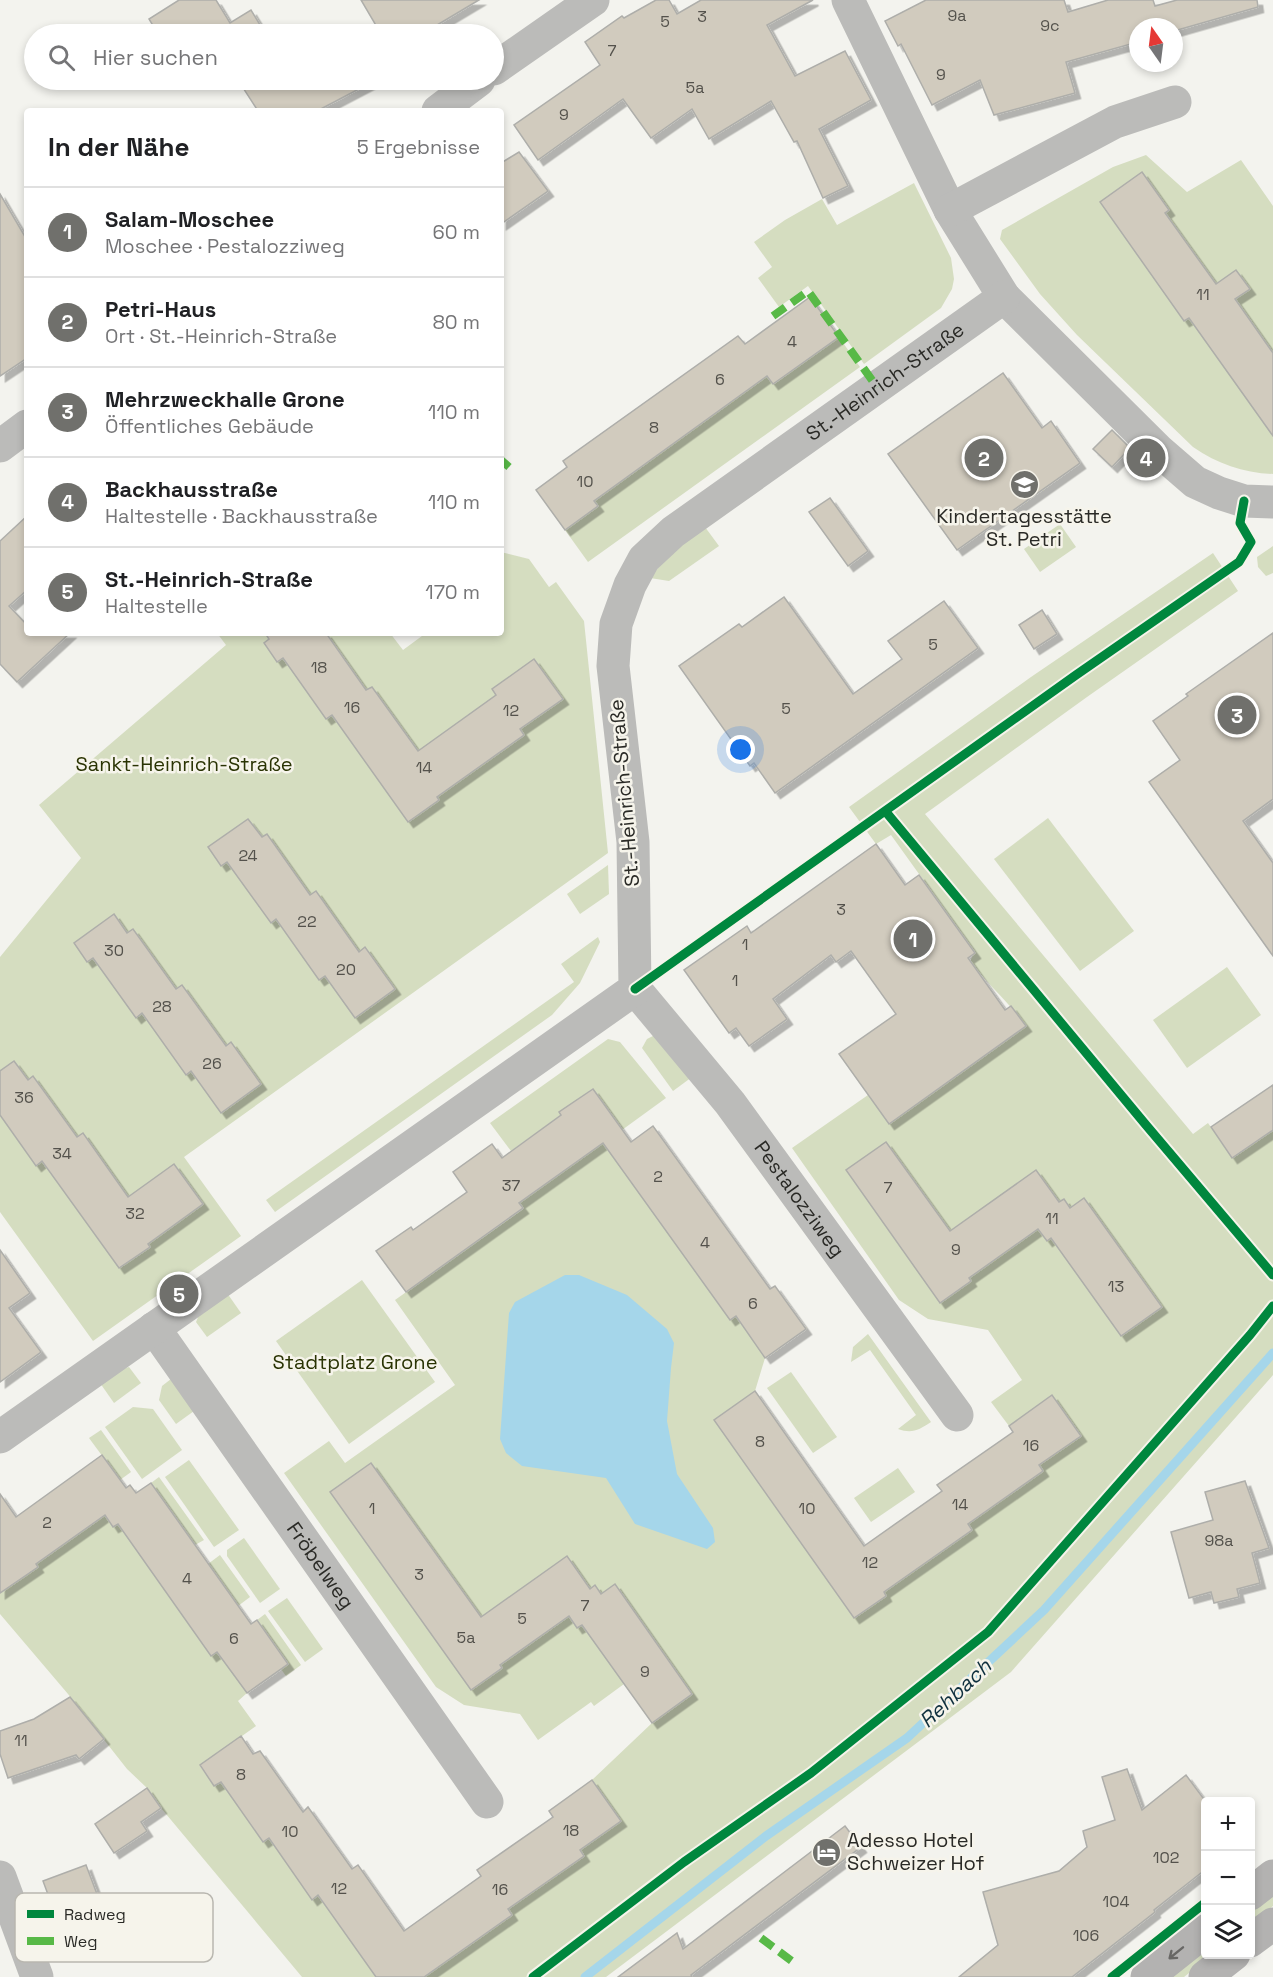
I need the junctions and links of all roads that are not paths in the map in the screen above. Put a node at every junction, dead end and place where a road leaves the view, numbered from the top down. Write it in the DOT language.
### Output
graph roads {
  1 [pos="593,0"];
  2 [pos="848,0"];
  3 [pos="504,62"];
  4 [pos="466,90"];
  5 [pos="1175,102"];
  6 [pos="442,108"];
  7 [pos="950,210"];
  8 [pos="1004,297"];
  9 [pos="24,428"];
  10 [pos="0,446"];
  11 [pos="1273,502"];
  12 [pos="635,989"];
  13 [pos="154,1328"];
  14 [pos="957,1415"];
  15 [pos="0,1437"];
  16 [pos="487,1802"];
  17 [pos="1273,1876"];
  18 [pos="0,1877"];
  19 [pos="1255,1891"];
  20 [pos="15,1918"];
  21 [pos="1273,1924"];
  22 [pos="1201,1934"];
  23 [pos="1255,1938"];
  24 [pos="1228,1959"];
  25 [pos="31,1962"];
  26 [pos="37,1977"];
  27 [pos="1147,1977"];
  28 [pos="1205,1977"];
  1 -- 3 [label="street"];
  2 -- 7 [label="street"];
  4 -- 6 [label="street"];
  5 -- 7 [label="street"];
  7 -- 8 [label="street"];
  8 -- 11 [label="street"];
  8 -- 12 [label="street, St.-Heinrich-Straße"];
  9 -- 10 [label="street"];
  12 -- 13 [label="street"];
  12 -- 14 [label="street, Pestalozziweg"];
  13 -- 15 [label="street"];
  13 -- 16 [label="street, Fröbelweg"];
  17 -- 19 [label="main road"];
  18 -- 20 [label="street"];
  21 -- 23 [label="main road"];
  22 -- 27 [label="main road, one-way"];
  24 -- 28 [label="main road"];
  25 -- 26 [label="street"];
}
